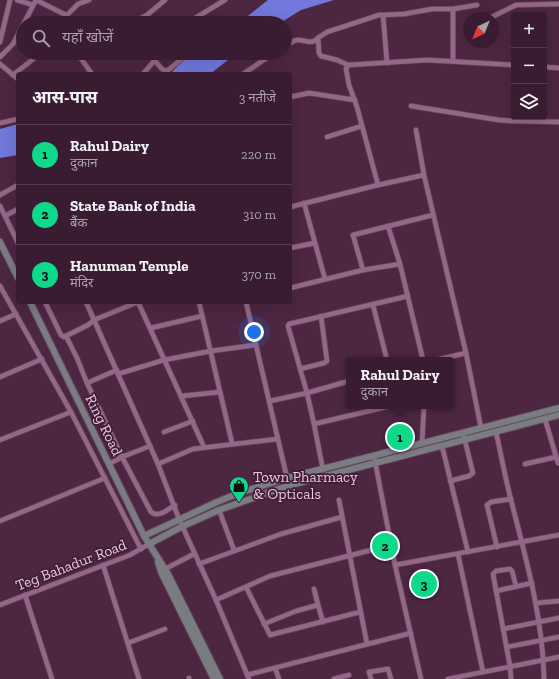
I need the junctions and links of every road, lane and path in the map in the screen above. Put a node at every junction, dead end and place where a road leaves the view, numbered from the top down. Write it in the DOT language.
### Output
graph roads {
  1 [pos="10,0"];
  2 [pos="17,0"];
  3 [pos="36,0"];
  4 [pos="89,0"];
  5 [pos="165,0"];
  6 [pos="224,0"];
  7 [pos="559,4"];
  8 [pos="33,5"];
  9 [pos="477,5"];
  10 [pos="453,9"];
  11 [pos="499,14"];
  12 [pos="383,15"];
  13 [pos="28,16"];
  14 [pos="144,16"];
  15 [pos="198,16"];
  16 [pos="318,38"];
  17 [pos="16,39"];
  18 [pos="0,42"];
  19 [pos="292,42"];
  20 [pos="0,57"];
  21 [pos="32,60"];
  22 [pos="83,60"];
  23 [pos="180,60"];
  24 [pos="264,60"];
  25 [pos="154,61"];
  26 [pos="453,61"];
  27 [pos="388,63"];
  28 [pos="0,64"];
  29 [pos="348,65"];
  30 [pos="511,65"];
  31 [pos="547,67"];
  32 [pos="559,68"];
  33 [pos="17,72"];
  34 [pos="91,72"];
  35 [pos="145,72"];
  36 [pos="246,72"];
  37 [pos="16,73"];
  38 [pos="13,75"];
  39 [pos="16,77"];
  40 [pos="292,97"];
  41 [pos="355,100"];
  42 [pos="411,106"];
  43 [pos="16,119"];
  44 [pos="511,120"];
  45 [pos="540,120"];
  46 [pos="559,122"];
  47 [pos="0,123"];
  48 [pos="362,126"];
  49 [pos="416,130"];
  50 [pos="327,136"];
  51 [pos="424,175"];
  52 [pos="378,185"];
  53 [pos="16,186"];
  54 [pos="0,195"];
  55 [pos="304,203"];
  56 [pos="0,206"];
  57 [pos="292,206"];
  58 [pos="16,210"];
  59 [pos="6,216"];
  60 [pos="433,216"];
  61 [pos="388,226"];
  62 [pos="16,238"];
  63 [pos="0,242"];
  64 [pos="315,243"];
  65 [pos="292,248"];
  66 [pos="400,264"];
  67 [pos="363,270"];
  68 [pos="16,274"];
  69 [pos="325,280"];
  70 [pos="0,286"];
  71 [pos="292,288"];
  72 [pos="408,296"];
  73 [pos="31,304"];
  74 [pos="47,304"];
  75 [pos="87,304"];
  76 [pos="133,304"];
  77 [pos="139,304"];
  78 [pos="199,304"];
  79 [pos="246,304"];
  80 [pos="373,305"];
  81 [pos="16,314"];
  82 [pos="202,316"];
  83 [pos="321,316"];
  84 [pos="94,320"];
  85 [pos="0,321"];
  86 [pos="150,328"];
  87 [pos="66,336"];
  88 [pos="255,344"];
  89 [pos="211,351"];
  90 [pos="466,353"];
  91 [pos="386,357"];
  92 [pos="422,357"];
  93 [pos="449,357"];
  94 [pos="42,359"];
  95 [pos="164,360"];
  96 [pos="300,369"];
  97 [pos="117,372"];
  98 [pos="0,377"];
  99 [pos="346,382"];
  100 [pos="87,383"];
  101 [pos="220,392"];
  102 [pos="307,392"];
  103 [pos="182,396"];
  104 [pos="270,401"];
  105 [pos="559,408"];
  106 [pos="377,409"];
  107 [pos="424,409"];
  108 [pos="71,412"];
  109 [pos="559,415"];
  110 [pos="545,419"];
  111 [pos="193,421"];
  112 [pos="314,424"];
  113 [pos="481,428"];
  114 [pos="164,432"];
  115 [pos="496,432"];
  116 [pos="463,433"];
  117 [pos="0,439"];
  118 [pos="278,439"];
  119 [pos="465,440"];
  120 [pos="559,442"];
  121 [pos="232,443"];
  122 [pos="552,443"];
  123 [pos="422,444"];
  124 [pos="150,446"];
  125 [pos="442,446"];
  126 [pos="204,447"];
  127 [pos="122,457"];
  128 [pos="556,457"];
  129 [pos="374,460"];
  130 [pos="109,464"];
  131 [pos="158,464"];
  132 [pos="525,464"];
  133 [pos="559,465"];
  134 [pos="323,470"];
  135 [pos="105,478"];
  136 [pos="287,478"];
  137 [pos="450,481"];
  138 [pos="511,499"];
  139 [pos="340,500"];
  140 [pos="174,505"];
  141 [pos="219,510"];
  142 [pos="342,517"];
  143 [pos="179,519"];
  144 [pos="0,521"];
  145 [pos="183,526"];
  146 [pos="559,535"];
  147 [pos="144,536"];
  148 [pos="523,542"];
  149 [pos="149,544"];
  150 [pos="391,545"];
  151 [pos="497,547"];
  152 [pos="141,549"];
  153 [pos="234,550"];
  154 [pos="468,552"];
  155 [pos="194,554"];
  156 [pos="458,554"];
  157 [pos="350,556"];
  158 [pos="157,558"];
  159 [pos="199,564"];
  160 [pos="103,565"];
  161 [pos="395,565"];
  162 [pos="165,569"];
  163 [pos="532,583"];
  164 [pos="516,586"];
  165 [pos="246,587"];
  166 [pos="314,589"];
  167 [pos="496,591"];
  168 [pos="25,595"];
  169 [pos="216,600"];
  170 [pos="559,601"];
  171 [pos="536,604"];
  172 [pos="0,605"];
  173 [pos="318,606"];
  174 [pos="360,612"];
  175 [pos="559,618"];
  176 [pos="539,621"];
  177 [pos="323,622"];
  178 [pos="264,624"];
  179 [pos="165,629"];
  180 [pos="503,629"];
  181 [pos="411,633"];
  182 [pos="559,636"];
  183 [pos="542,640"];
  184 [pos="128,643"];
  185 [pos="366,644"];
  186 [pos="507,647"];
  187 [pos="559,657"];
  188 [pos="544,660"];
  189 [pos="510,666"];
  190 [pos="275,668"];
  191 [pos="483,672"];
  192 [pos="349,675"];
  193 [pos="248,677"];
  194 [pos="463,677"];
  195 [pos="52,679"];
  196 [pos="139,679"];
  197 [pos="214,679"];
  198 [pos="220,679"];
  199 [pos="279,679"];
  200 [pos="334,679"];
  201 [pos="371,679"];
  202 [pos="391,679"];
  203 [pos="421,679"];
  204 [pos="448,679"];
  205 [pos="511,679"];
  206 [pos="544,679"];
  1 -- 18 [label="street"];
  2 -- 8 [label="street"];
  3 -- 4 [label="street"];
  3 -- 8 [label="street"];
  5 -- 14 [label="street"];
  6 -- 15 [label="street"];
  7 -- 11 [label="street"];
  8 -- 13 [label="street"];
  9 -- 10 [label="street"];
  10 -- 12 [label="street"];
  10 -- 26 [label="street"];
  12 -- 16 [label="street"];
  12 -- 27 [label="street"];
  16 -- 19 [label="street"];
  16 -- 29 [label="street"];
  17 -- 20 [label="street"];
  21 -- 33 [label="street"];
  22 -- 34 [label="street"];
  23 -- 25 [label="street"];
  24 -- 36 [label="street"];
  25 -- 35 [label="street"];
  26 -- 27 [label="street"];
  26 -- 30 [label="street"];
  27 -- 29 [label="street"];
  28 -- 38 [label="street"];
  29 -- 41 [label="street"];
  31 -- 32 [label="street"];
  37 -- 38 [label="street"];
  38 -- 39 [label="street"];
  40 -- 41 [label="street"];
  41 -- 48 [label="street"];
  42 -- 44 [label="street"];
  43 -- 47 [label="street"];
  45 -- 46 [label="street"];
  48 -- 50 [label="street"];
  48 -- 52 [label="street"];
  49 -- 51 [label="street"];
  51 -- 52 [label="street"];
  51 -- 60 [label="street"];
  52 -- 55 [label="street"];
  53 -- 54 [label="street"];
  55 -- 57 [label="street"];
  55 -- 64 [label="street"];
  56 -- 59 [label="street"];
  58 -- 59 [label="street"];
  59 -- 62 [label="street"];
  60 -- 61 [label="street"];
  60 -- 90 [label="street"];
  61 -- 66 [label="street"];
  61 -- 67 [label="street"];
  63 -- 68 [label="main road"];
  64 -- 65 [label="street"];
  64 -- 69 [label="street"];
  66 -- 67 [label="street"];
  66 -- 72 [label="street"];
  67 -- 69 [label="street"];
  69 -- 71 [label="street"];
  70 -- 81 [label="street"];
  72 -- 80 [label="street"];
  72 -- 92 [label="street"];
  73 -- 130 [label="main road, Ring Road"];
  74 -- 87 [label="street"];
  75 -- 84 [label="street"];
  76 -- 84 [label="street"];
  77 -- 86 [label="street"];
  78 -- 82 [label="street"];
  79 -- 88 [label="street"];
  80 -- 83 [label="street"];
  80 -- 91 [label="street"];
  81 -- 85 [label="street"];
  81 -- 94 [label="street"];
  82 -- 86 [label="street"];
  82 -- 89 [label="street"];
  83 -- 96 [label="street"];
  83 -- 96 [label="street"];
  84 -- 87 [label="street"];
  84 -- 97 [label="street"];
  86 -- 95 [label="street"];
  87 -- 100 [label="street"];
  88 -- 89 [label="street"];
  88 -- 104 [label="street"];
  89 -- 95 [label="street"];
  89 -- 101 [label="street"];
  90 -- 93 [label="street"];
  90 -- 113 [label="street"];
  94 -- 98 [label="street"];
  94 -- 108 [label="street"];
  95 -- 97 [label="street"];
  95 -- 103 [label="street"];
  96 -- 102 [label="street"];
  97 -- 100 [label="street"];
  97 -- 124 [label="street"];
  99 -- 102 [label="street"];
  100 -- 127 [label="street"];
  101 -- 103 [label="street"];
  101 -- 121 [label="street"];
  102 -- 104 [label="street"];
  102 -- 112 [label="street"];
  103 -- 111 [label="street"];
  104 -- 118 [label="street"];
  105 -- 113 [label="main road"];
  106 -- 112 [label="street"];
  107 -- 123 [label="street"];
  108 -- 117 [label="street"];
  108 -- 135 [label="street"];
  109 -- 110 [label="main road"];
  110 -- 115 [label="main road"];
  110 -- 122 [label="street"];
  111 -- 114 [label="street"];
  111 -- 126 [label="street"];
  112 -- 134 [label="street"];
  113 -- 116 [label="main road"];
  115 -- 119 [label="main road"];
  115 -- 138 [label="street"];
  116 -- 119 [label="street"];
  116 -- 123 [label="main road"];
  118 -- 121 [label="street"];
  118 -- 136 [label="street"];
  119 -- 125 [label="main road"];
  119 -- 137 [label="street"];
  120 -- 122 [label="street"];
  121 -- 126 [label="street"];
  122 -- 128 [label="street"];
  123 -- 129 [label="main road"];
  124 -- 127 [label="street"];
  124 -- 131 [label="street"];
  125 -- 129 [label="main road"];
  125 -- 137 [label="street"];
  126 -- 131 [label="street"];
  127 -- 130 [label="street"];
  127 -- 140 [label="street"];
  128 -- 132 [label="street"];
  128 -- 133 [label="street"];
  129 -- 134 [label="main road"];
  129 -- 141 [label="main road"];
  129 -- 150 [label="street"];
  130 -- 147 [label="main road, Ring Road"];
  131 -- 140 [label="street"];
  134 -- 136 [label="main road"];
  135 -- 144 [label="street"];
  135 -- 152 [label="street"];
  136 -- 143 [label="main road"];
  137 -- 154 [label="street"];
  138 -- 148 [label="street"];
  138 -- 151 [label="street"];
  139 -- 142 [label="street"];
  140 -- 143 [label="street"];
  141 -- 145 [label="main road"];
  141 -- 153 [label="street"];
  142 -- 153 [label="street"];
  142 -- 157 [label="street"];
  143 -- 145 [label="street"];
  143 -- 147 [label="main road"];
  145 -- 149 [label="main road"];
  145 -- 155 [label="street"];
  146 -- 148 [label="street"];
  147 -- 149 [label="main road, Ring Road"];
  148 -- 151 [label="street"];
  148 -- 163 [label="street"];
  149 -- 152 [label="street, Teg Bahadur Road"];
  149 -- 158 [label="main road, Ring Road"];
  150 -- 157 [label="street"];
  150 -- 161 [label="street"];
  151 -- 154 [label="street"];
  152 -- 160 [label="street, Teg Bahadur Road"];
  153 -- 159 [label="street"];
  154 -- 156 [label="street"];
  155 -- 159 [label="street"];
  155 -- 162 [label="street"];
  156 -- 161 [label="street"];
  156 -- 191 [label="street"];
  157 -- 165 [label="street"];
  157 -- 174 [label="street"];
  158 -- 162 [label="main road, Ring Road"];
  158 -- 197 [label="main road, Ring Road"];
  159 -- 169 [label="street"];
  160 -- 168 [label="street, Teg Bahadur Road"];
  160 -- 184 [label="street"];
  161 -- 181 [label="street"];
  162 -- 198 [label="main road, Ring Road"];
  163 -- 164 [label="street"];
  163 -- 171 [label="street"];
  164 -- 167 [label="street"];
  164 -- 167 [label="street"];
  165 -- 169 [label="street"];
  165 -- 178 [label="street"];
  166 -- 173 [label="street"];
  167 -- 180 [label="street"];
  168 -- 172 [label="street, Teg Bahadur Road"];
  168 -- 195 [label="street"];
  169 -- 193 [label="street"];
  170 -- 171 [label="street"];
  171 -- 176 [label="street"];
  173 -- 177 [label="street"];
  173 -- 178 [label="street"];
  174 -- 177 [label="street"];
  174 -- 185 [label="street"];
  175 -- 176 [label="street"];
  176 -- 180 [label="street"];
  176 -- 183 [label="street"];
  177 -- 178 [label="street"];
  179 -- 184 [label="street"];
  180 -- 186 [label="street"];
  181 -- 185 [label="street"];
  181 -- 203 [label="street"];
  182 -- 183 [label="street"];
  183 -- 186 [label="street"];
  183 -- 188 [label="street"];
  184 -- 196 [label="street"];
  185 -- 190 [label="street"];
  186 -- 189 [label="street"];
  187 -- 188 [label="street"];
  188 -- 189 [label="street"];
  188 -- 206 [label="street"];
  189 -- 191 [label="street"];
  189 -- 205 [label="street"];
  190 -- 193 [label="street"];
  190 -- 199 [label="street"];
  191 -- 194 [label="street"];
  192 -- 200 [label="street"];
  194 -- 204 [label="street"];
  201 -- 202 [label="street"];
}
